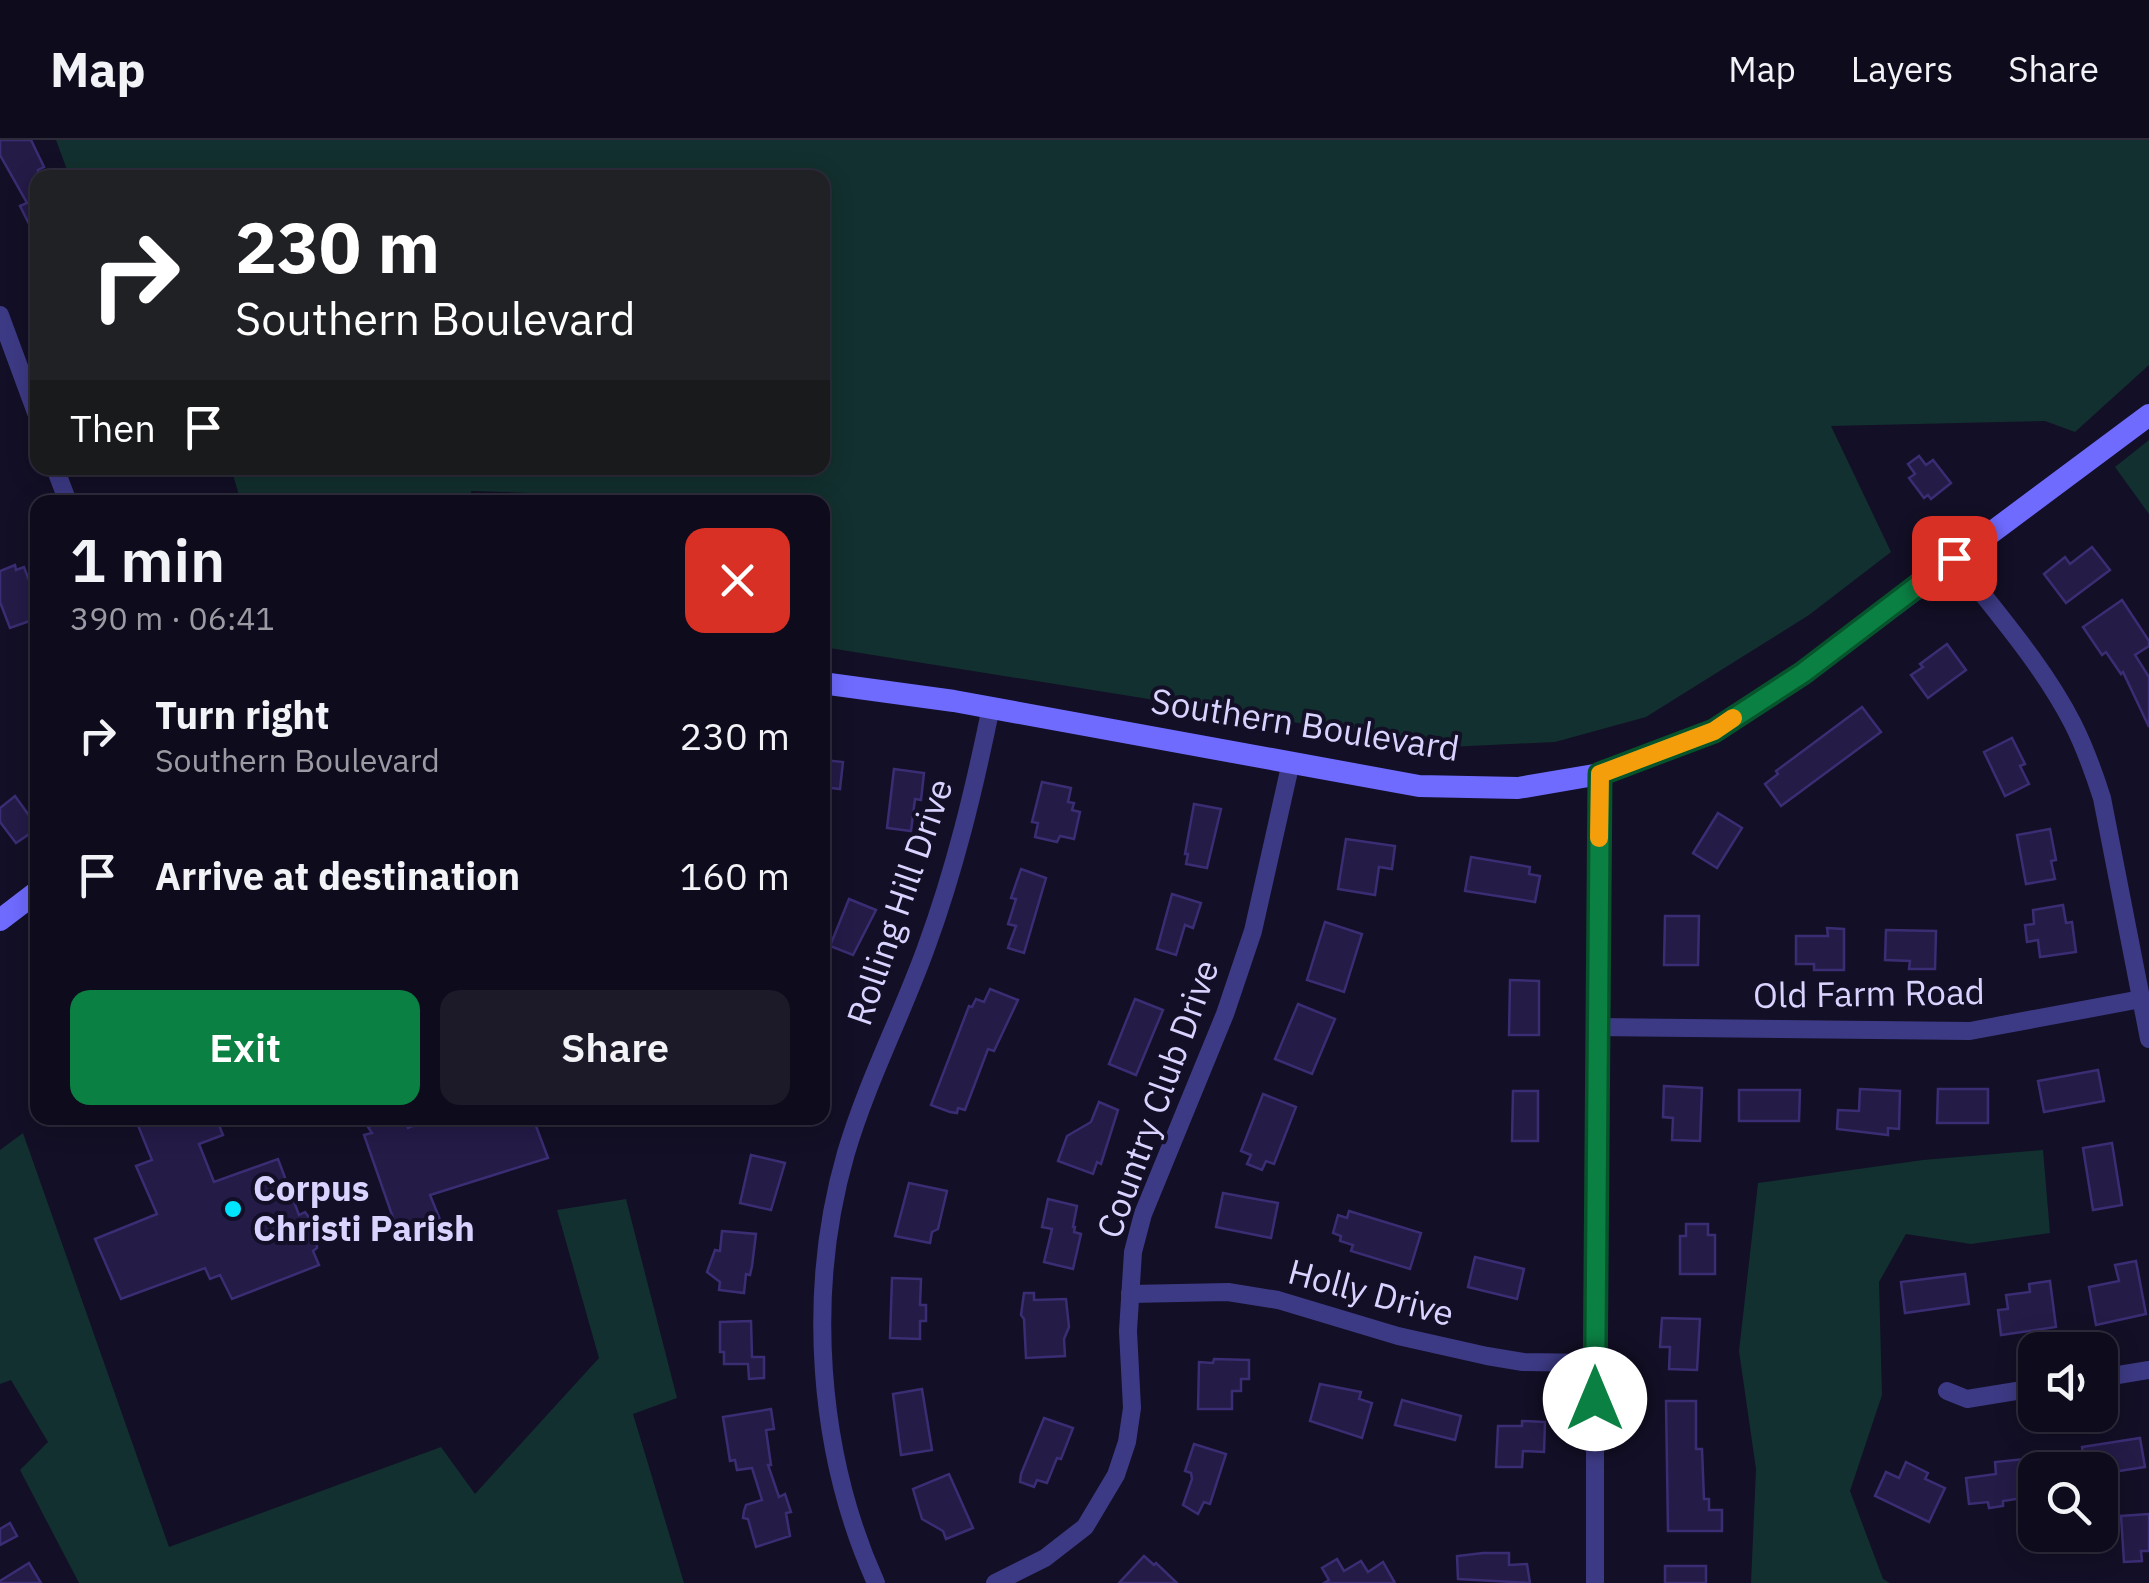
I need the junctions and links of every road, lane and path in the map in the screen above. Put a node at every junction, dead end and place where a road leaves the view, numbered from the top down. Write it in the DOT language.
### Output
graph roads {
  1 [pos="0,315"];
  2 [pos="30,396"];
  3 [pos="2149,415"];
  4 [pos="1954,558"];
  5 [pos="830,684"];
  6 [pos="991,707"];
  7 [pos="1291,762"];
  8 [pos="1600,774"];
  9 [pos="30,897"];
  10 [pos="0,920"];
  11 [pos="2141,999"];
  12 [pos="1596,1027"];
  13 [pos="2149,1039"];
  14 [pos="1130,1294"];
  15 [pos="1595,1363"];
  16 [pos="2149,1370"];
  17 [pos="2118,1375"];
  18 [pos="1947,1391"];
  19 [pos="2018,1391"];
  20 [pos="876,1583"];
  21 [pos="995,1583"];
  22 [pos="1595,1583"];
  1 -- 2 [label="street"];
  3 -- 4 [label="main road, Southern Boulevard"];
  4 -- 8 [label="main road, Southern Boulevard"];
  4 -- 11 [label="street"];
  5 -- 6 [label="main road, Southern Boulevard"];
  6 -- 7 [label="main road, Southern Boulevard"];
  6 -- 20 [label="street, Rolling Hill Drive"];
  7 -- 8 [label="main road, Southern Boulevard"];
  7 -- 14 [label="street, Country Club Drive"];
  8 -- 12 [label="street"];
  9 -- 10 [label="main road"];
  11 -- 12 [label="street, Old Farm Road"];
  11 -- 13 [label="street"];
  12 -- 15 [label="street"];
  14 -- 15 [label="street, Holly Drive"];
  14 -- 21 [label="street, Country Club Drive"];
  15 -- 22 [label="street"];
  16 -- 17 [label="street"];
  18 -- 19 [label="street"];
}
